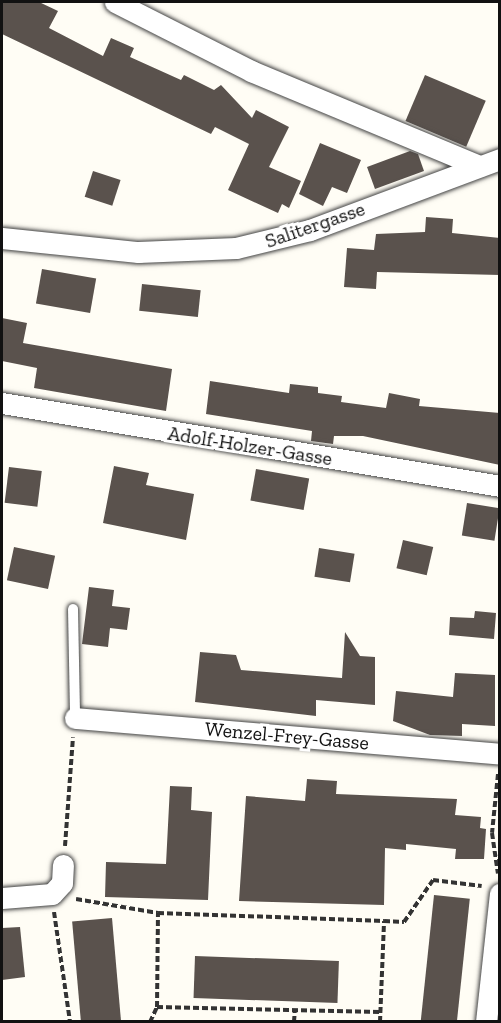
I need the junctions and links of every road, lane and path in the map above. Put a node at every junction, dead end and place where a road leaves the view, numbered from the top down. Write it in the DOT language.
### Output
graph roads {
  1 [pos="115,2"];
  2 [pos="500,159"];
  3 [pos="479,166"];
  4 [pos="2,238"];
  5 [pos="2,403"];
  6 [pos="500,486"];
  7 [pos="73,609"];
  8 [pos="75,718"];
  9 [pos="499,760"];
  10 [pos="67,821"];
  11 [pos="63,865"];
  12 [pos="500,884"];
  13 [pos="494,891"];
  14 [pos="52,894"];
  15 [pos="2,898"];
  16 [pos="158,913"];
  17 [pos="384,921"];
  18 [pos="157,1007"];
  19 [pos="295,1009"];
  20 [pos="380,1012"];
  21 [pos="70,1022"];
  22 [pos="150,1022"];
  23 [pos="294,1022"];
  24 [pos="380,1022"];
  25 [pos="486,1022"];
  1 -- 3 [label="street"];
  2 -- 3 [label="street, Salitergasse"];
  3 -- 4 [label="street, Salitergasse"];
  5 -- 6 [label="street, Adolf-Holzer-Gasse"];
  7 -- 8 [label="lane"];
  8 -- 9 [label="street, Wenzel-Frey-Gasse"];
  8 -- 10 [label="path"];
  9 -- 12 [label="path"];
  11 -- 14 [label="street"];
  13 -- 17 [label="path"];
  13 -- 25 [label="street"];
  14 -- 15 [label="street"];
  14 -- 16 [label="path"];
  14 -- 21 [label="path"];
  16 -- 17 [label="path"];
  16 -- 18 [label="path"];
  17 -- 20 [label="path"];
  18 -- 19 [label="path"];
  18 -- 22 [label="path"];
  19 -- 20 [label="path"];
  19 -- 23 [label="path"];
  20 -- 24 [label="path"];
}
